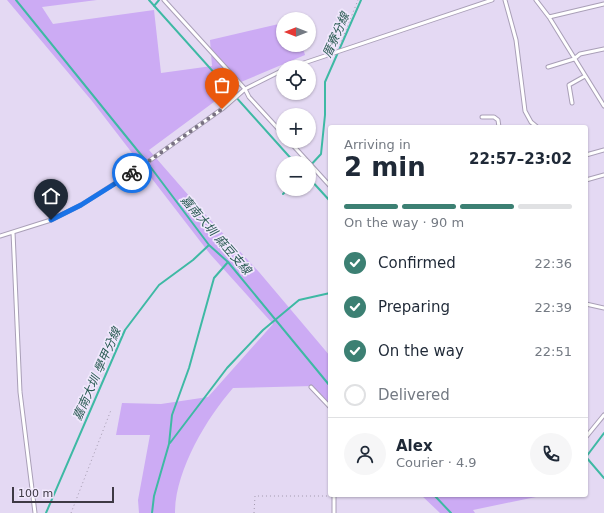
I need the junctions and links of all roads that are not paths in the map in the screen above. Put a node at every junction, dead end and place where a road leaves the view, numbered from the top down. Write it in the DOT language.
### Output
graph roads {
  1 [pos="164,0"];
  2 [pos="492,0"];
  3 [pos="506,0"];
  4 [pos="536,0"];
  5 [pos="604,4"];
  6 [pos="549,17"];
  7 [pos="604,48"];
  8 [pos="574,59"];
  9 [pos="312,60"];
  10 [pos="548,67"];
  11 [pos="276,74"];
  12 [pos="585,76"];
  13 [pos="245,89"];
  14 [pos="572,103"];
  15 [pos="604,106"];
  16 [pos="482,117"];
  17 [pos="499,125"];
  18 [pos="535,125"];
  19 [pos="276,126"];
  20 [pos="295,148"];
  21 [pos="604,150"];
  22 [pos="588,154"];
  23 [pos="604,175"];
  24 [pos="588,179"];
  25 [pos="328,184"];
  26 [pos="13,232"];
  27 [pos="0,236"];
  28 [pos="588,304"];
  29 [pos="604,308"];
  30 [pos="311,386"];
  31 [pos="328,405"];
  32 [pos="604,415"];
  33 [pos="588,434"];
  34 [pos="334,497"];
  35 [pos="35,513"];
  36 [pos="334,513"];
  1 -- 13 [label="lane"];
  2 -- 9 [label="lane"];
  3 -- 18 [label="lane"];
  4 -- 6 [label="lane"];
  5 -- 6 [label="lane"];
  6 -- 8 [label="lane"];
  7 -- 8 [label="lane"];
  8 -- 10 [label="lane"];
  8 -- 12 [label="lane"];
  11 -- 13 [label="lane"];
  12 -- 14 [label="lane"];
  12 -- 15 [label="lane"];
  13 -- 19 [label="lane"];
  13 -- 26 [label="lane"];
  16 -- 17 [label="lane"];
  20 -- 25 [label="lane"];
  21 -- 22 [label="lane"];
  23 -- 24 [label="lane"];
  26 -- 27 [label="lane"];
  26 -- 35 [label="lane"];
  28 -- 29 [label="lane"];
  30 -- 31 [label="lane"];
  32 -- 33 [label="lane"];
  34 -- 36 [label="lane"];
}
